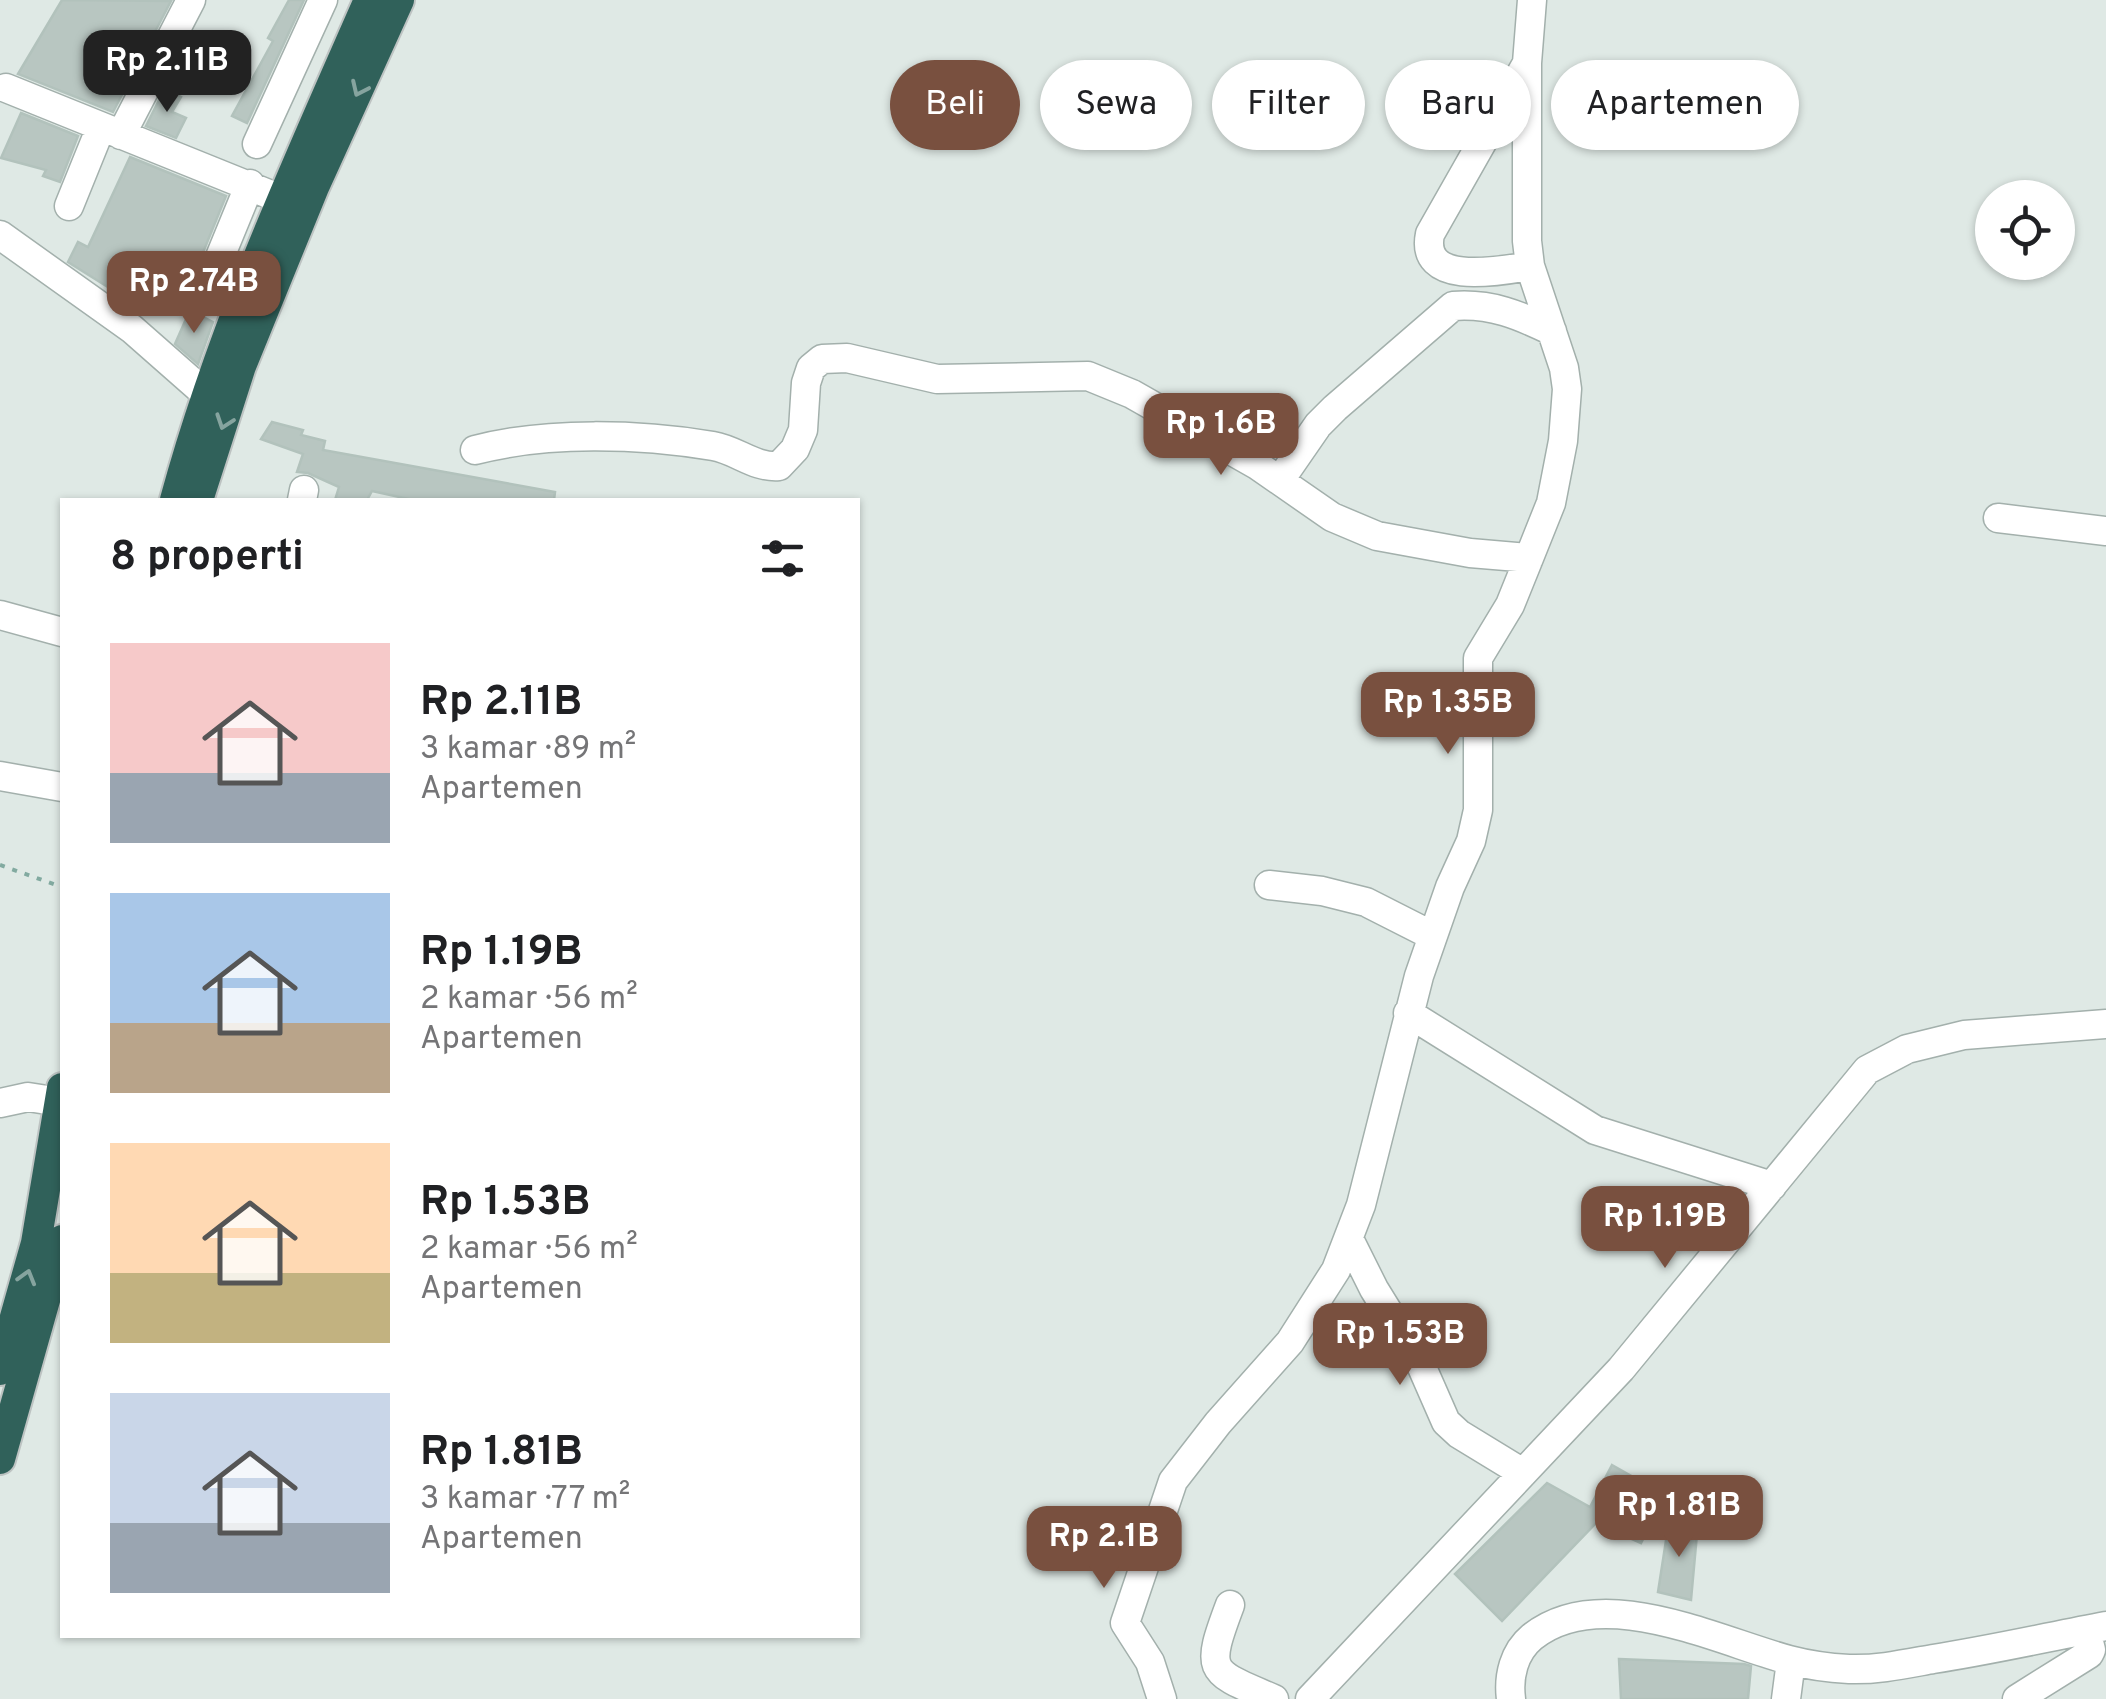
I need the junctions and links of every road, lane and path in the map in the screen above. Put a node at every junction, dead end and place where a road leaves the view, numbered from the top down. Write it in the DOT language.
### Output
graph roads {
  1 [pos="191,0"];
  2 [pos="323,0"];
  3 [pos="369,0"];
  4 [pos="399,0"];
  5 [pos="1532,0"];
  6 [pos="1527,60"];
  7 [pos="6,88"];
  8 [pos="111,131"];
  9 [pos="257,144"];
  10 [pos="1478,150"];
  11 [pos="1527,150"];
  12 [pos="250,184"];
  13 [pos="296,186"];
  14 [pos="69,206"];
  15 [pos="0,235"];
  16 [pos="1530,266"];
  17 [pos="212,279"];
  18 [pos="1552,331"];
  19 [pos="231,361"];
  20 [pos="207,396"];
  21 [pos="474,450"];
  22 [pos="1280,480"];
  23 [pos="197,498"];
  24 [pos="197,498"];
  25 [pos="1998,518"];
  26 [pos="2106,530"];
  27 [pos="1530,558"];
  28 [pos="0,615"];
  29 [pos="60,631"];
  30 [pos="0,776"];
  31 [pos="60,779"];
  32 [pos="0,865"];
  33 [pos="1269,885"];
  34 [pos="60,887"];
  35 [pos="1433,936"];
  36 [pos="1408,1013"];
  37 [pos="2106,1024"];
  38 [pos="60,1095"];
  39 [pos="60,1101"];
  40 [pos="0,1103"];
  41 [pos="1772,1186"];
  42 [pos="1349,1239"];
  43 [pos="60,1247"];
  44 [pos="0,1370"];
  45 [pos="0,1459"];
  46 [pos="1523,1473"];
  47 [pos="1230,1605"];
  48 [pos="2096,1628"];
  49 [pos="1791,1661"];
  50 [pos="1162,1699"];
  51 [pos="1274,1699"];
  52 [pos="1310,1699"];
  53 [pos="1511,1699"];
  54 [pos="1786,1699"];
  55 [pos="2017,1699"];
  1 -- 8 [label="street"];
  2 -- 9 [label="street"];
  3 -- 13 [label="highway"];
  4 -- 13 [label="highway, one-way"];
  5 -- 6 [label="street"];
  7 -- 8 [label="street"];
  8 -- 12 [label="street"];
  8 -- 14 [label="street"];
  10 -- 16 [label="street"];
  11 -- 16 [label="street"];
  12 -- 13 [label="street"];
  12 -- 17 [label="street"];
  13 -- 19 [label="highway"];
  15 -- 20 [label="street"];
  16 -- 18 [label="street"];
  18 -- 22 [label="street"];
  18 -- 27 [label="street"];
  19 -- 20 [label="highway"];
  19 -- 23 [label="highway, one-way"];
  20 -- 24 [label="highway"];
  21 -- 22 [label="street"];
  22 -- 27 [label="street"];
  25 -- 26 [label="street"];
  27 -- 35 [label="street"];
  28 -- 29 [label="street"];
  30 -- 31 [label="street"];
  32 -- 34 [label="path"];
  33 -- 35 [label="street"];
  35 -- 36 [label="street"];
  36 -- 41 [label="street"];
  36 -- 42 [label="street"];
  37 -- 41 [label="street"];
  38 -- 40 [label="street"];
  44 -- 39 [label="highway, one-way"];
  41 -- 46 [label="street"];
  42 -- 46 [label="street"];
  42 -- 50 [label="street"];
  43 -- 45 [label="highway"];
  46 -- 52 [label="street"];
  47 -- 51 [label="street"];
  48 -- 49 [label="street"];
  48 -- 55 [label="street"];
  49 -- 53 [label="street"];
  49 -- 54 [label="street"];
}
